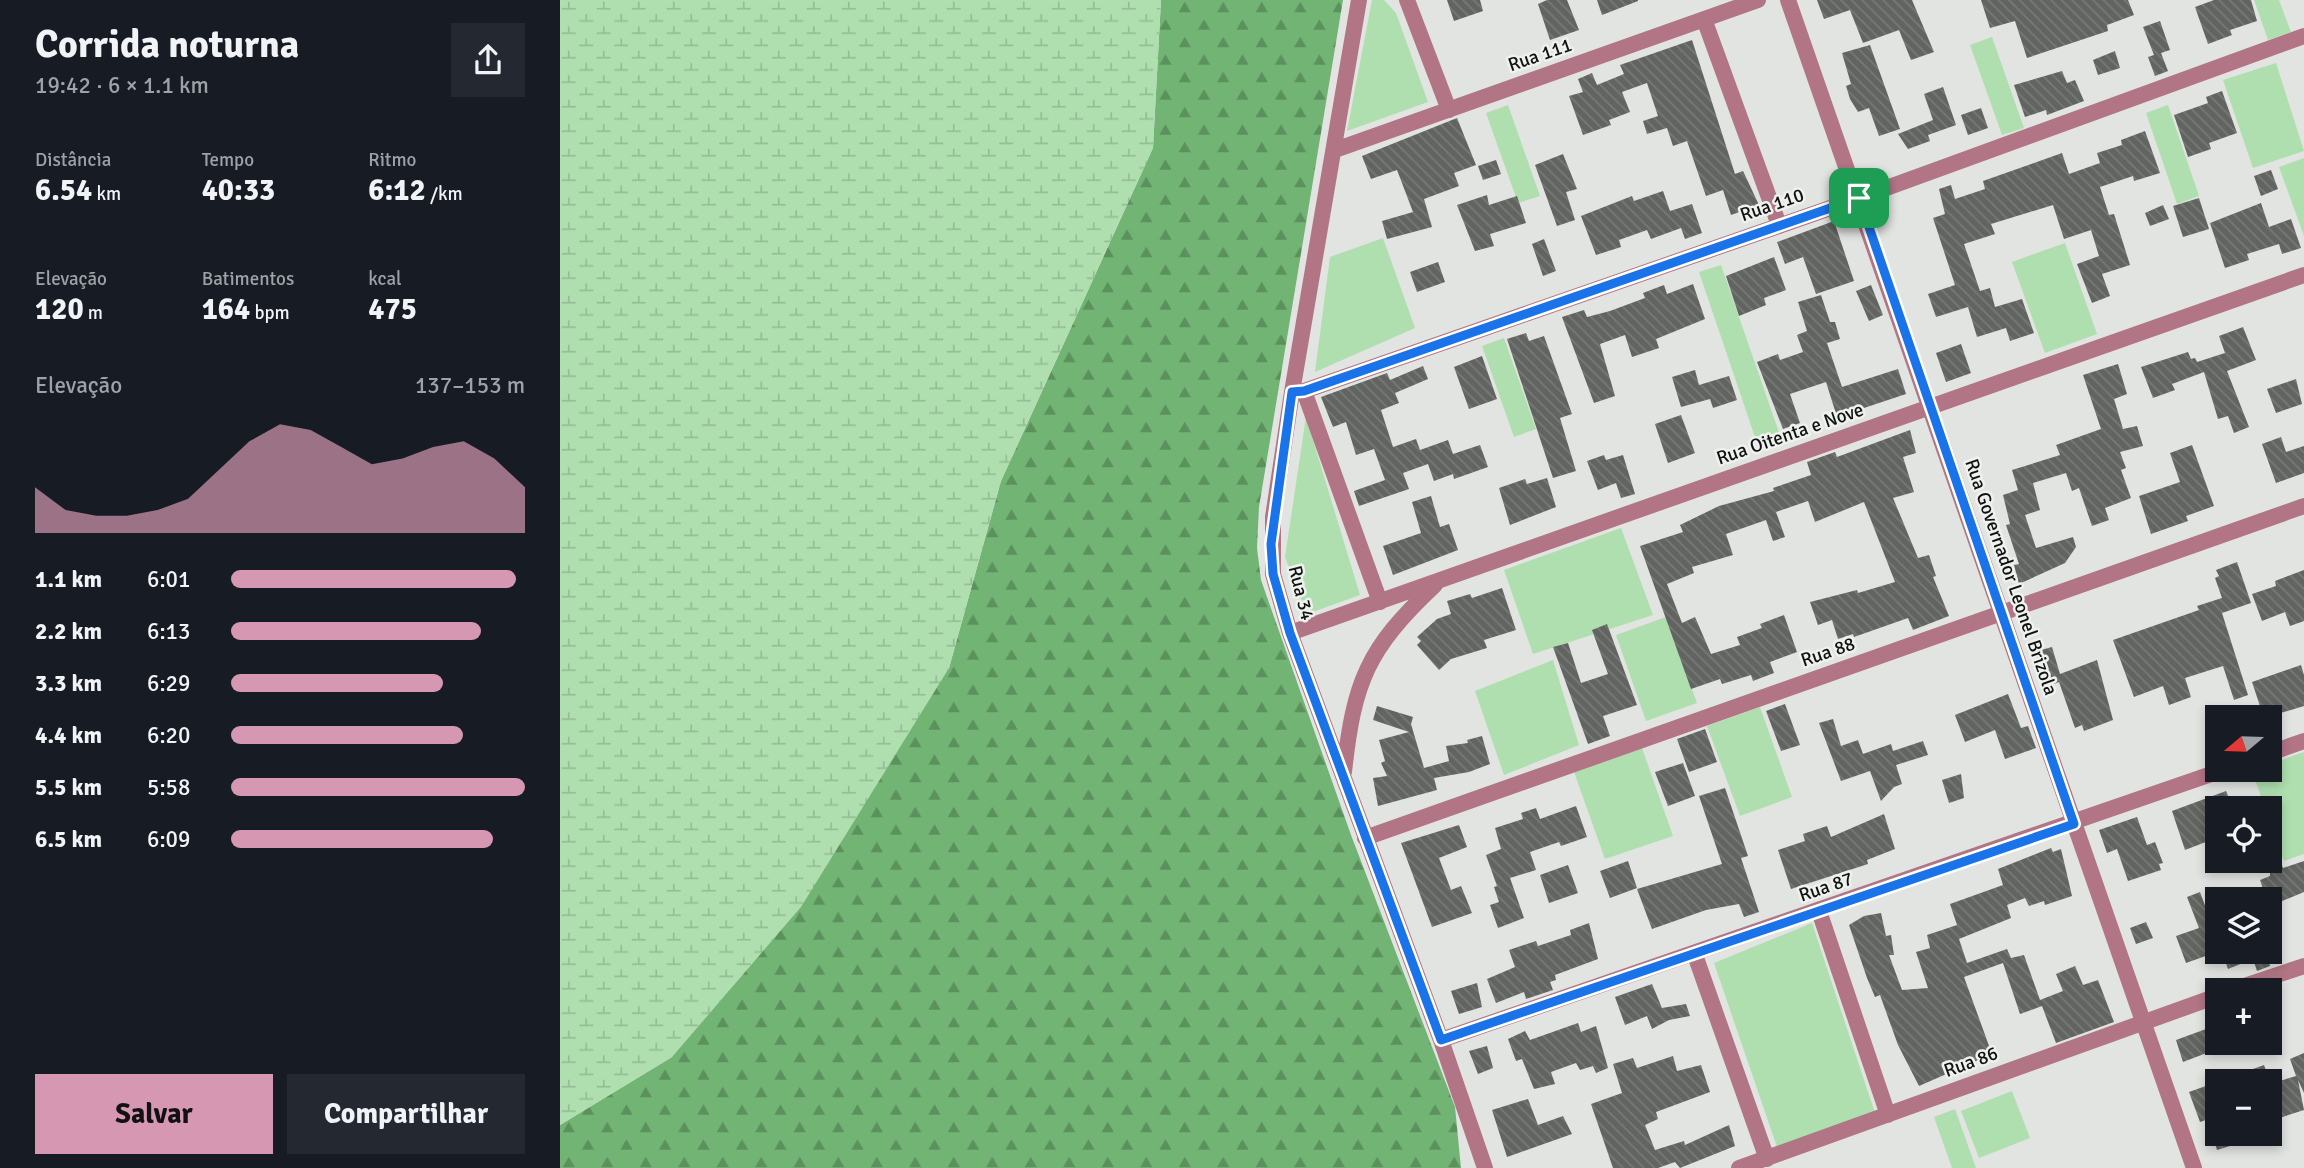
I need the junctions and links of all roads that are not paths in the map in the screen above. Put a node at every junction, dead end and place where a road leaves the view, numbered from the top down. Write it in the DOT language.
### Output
graph roads {
  1 [pos="1359,0"];
  2 [pos="1407,0"];
  3 [pos="1758,0"];
  4 [pos="1788,0"];
  5 [pos="1704,19"];
  6 [pos="2304,36"];
  7 [pos="1449,110"];
  8 [pos="1335,150"];
  9 [pos="1859,198"];
  10 [pos="1779,225"];
  11 [pos="2304,275"];
  12 [pos="1298,391"];
  13 [pos="1931,407"];
  14 [pos="2304,506"];
  15 [pos="1442,579"];
  16 [pos="1380,602"];
  17 [pos="2001,613"];
  18 [pos="1290,633"];
  19 [pos="2304,741"];
  20 [pos="2282,749"];
  21 [pos="2205,777"];
  22 [pos="1344,778"];
  23 [pos="2074,824"];
  24 [pos="1365,838"];
  25 [pos="1819,911"];
  26 [pos="1695,954"];
  27 [pos="2304,965"];
  28 [pos="2267,978"];
  29 [pos="2205,1000"];
  30 [pos="2141,1022"];
  31 [pos="1441,1040"];
  32 [pos="1888,1115"];
  33 [pos="1767,1158"];
  34 [pos="1485,1168"];
  35 [pos="1740,1168"];
  36 [pos="2194,1168"];
  1 -- 8 [label="street, Rua 34"];
  2 -- 7 [label="street"];
  3 -- 5 [label="street, Rua 111"];
  4 -- 9 [label="street, Rua Governador Leonel Brizola"];
  5 -- 7 [label="street, Rua 111"];
  5 -- 10 [label="street"];
  6 -- 9 [label="street, Rua 110"];
  7 -- 8 [label="street, Rua 111"];
  8 -- 12 [label="street, Rua 34"];
  9 -- 10 [label="street, Rua 110"];
  9 -- 13 [label="street, Rua Governador Leonel Brizola"];
  10 -- 12 [label="street, Rua 110"];
  11 -- 13 [label="street, Rua Oitenta e Nove"];
  12 -- 16 [label="street"];
  12 -- 18 [label="street, Rua 34"];
  13 -- 15 [label="street, Rua Oitenta e Nove"];
  13 -- 17 [label="street, Rua Governador Leonel Brizola"];
  14 -- 17 [label="street, Rua 88"];
  15 -- 16 [label="street, Rua Oitenta e Nove"];
  15 -- 22 [label="street"];
  16 -- 18 [label="street, Rua Oitenta e Nove"];
  17 -- 23 [label="street, Rua Governador Leonel Brizola"];
  17 -- 24 [label="street, Rua 88"];
  18 -- 22 [label="street, Rua 34"];
  19 -- 20 [label="street"];
  21 -- 23 [label="street, Rua 87"];
  22 -- 24 [label="street, Rua 34"];
  23 -- 25 [label="street, Rua 87"];
  23 -- 30 [label="street, Rua Governador Leonel Brizola"];
  24 -- 31 [label="street, Rua 34"];
  25 -- 26 [label="street, Rua 87"];
  25 -- 32 [label="street"];
  26 -- 31 [label="street, Rua 87"];
  26 -- 33 [label="street"];
  27 -- 28 [label="street"];
  29 -- 30 [label="street, Rua 86"];
  30 -- 32 [label="street, Rua 86"];
  30 -- 36 [label="street, Rua Governador Leonel Brizola"];
  31 -- 34 [label="street, Rua 34"];
  32 -- 33 [label="street, Rua 86"];
  33 -- 35 [label="street, Rua 86"];
}
